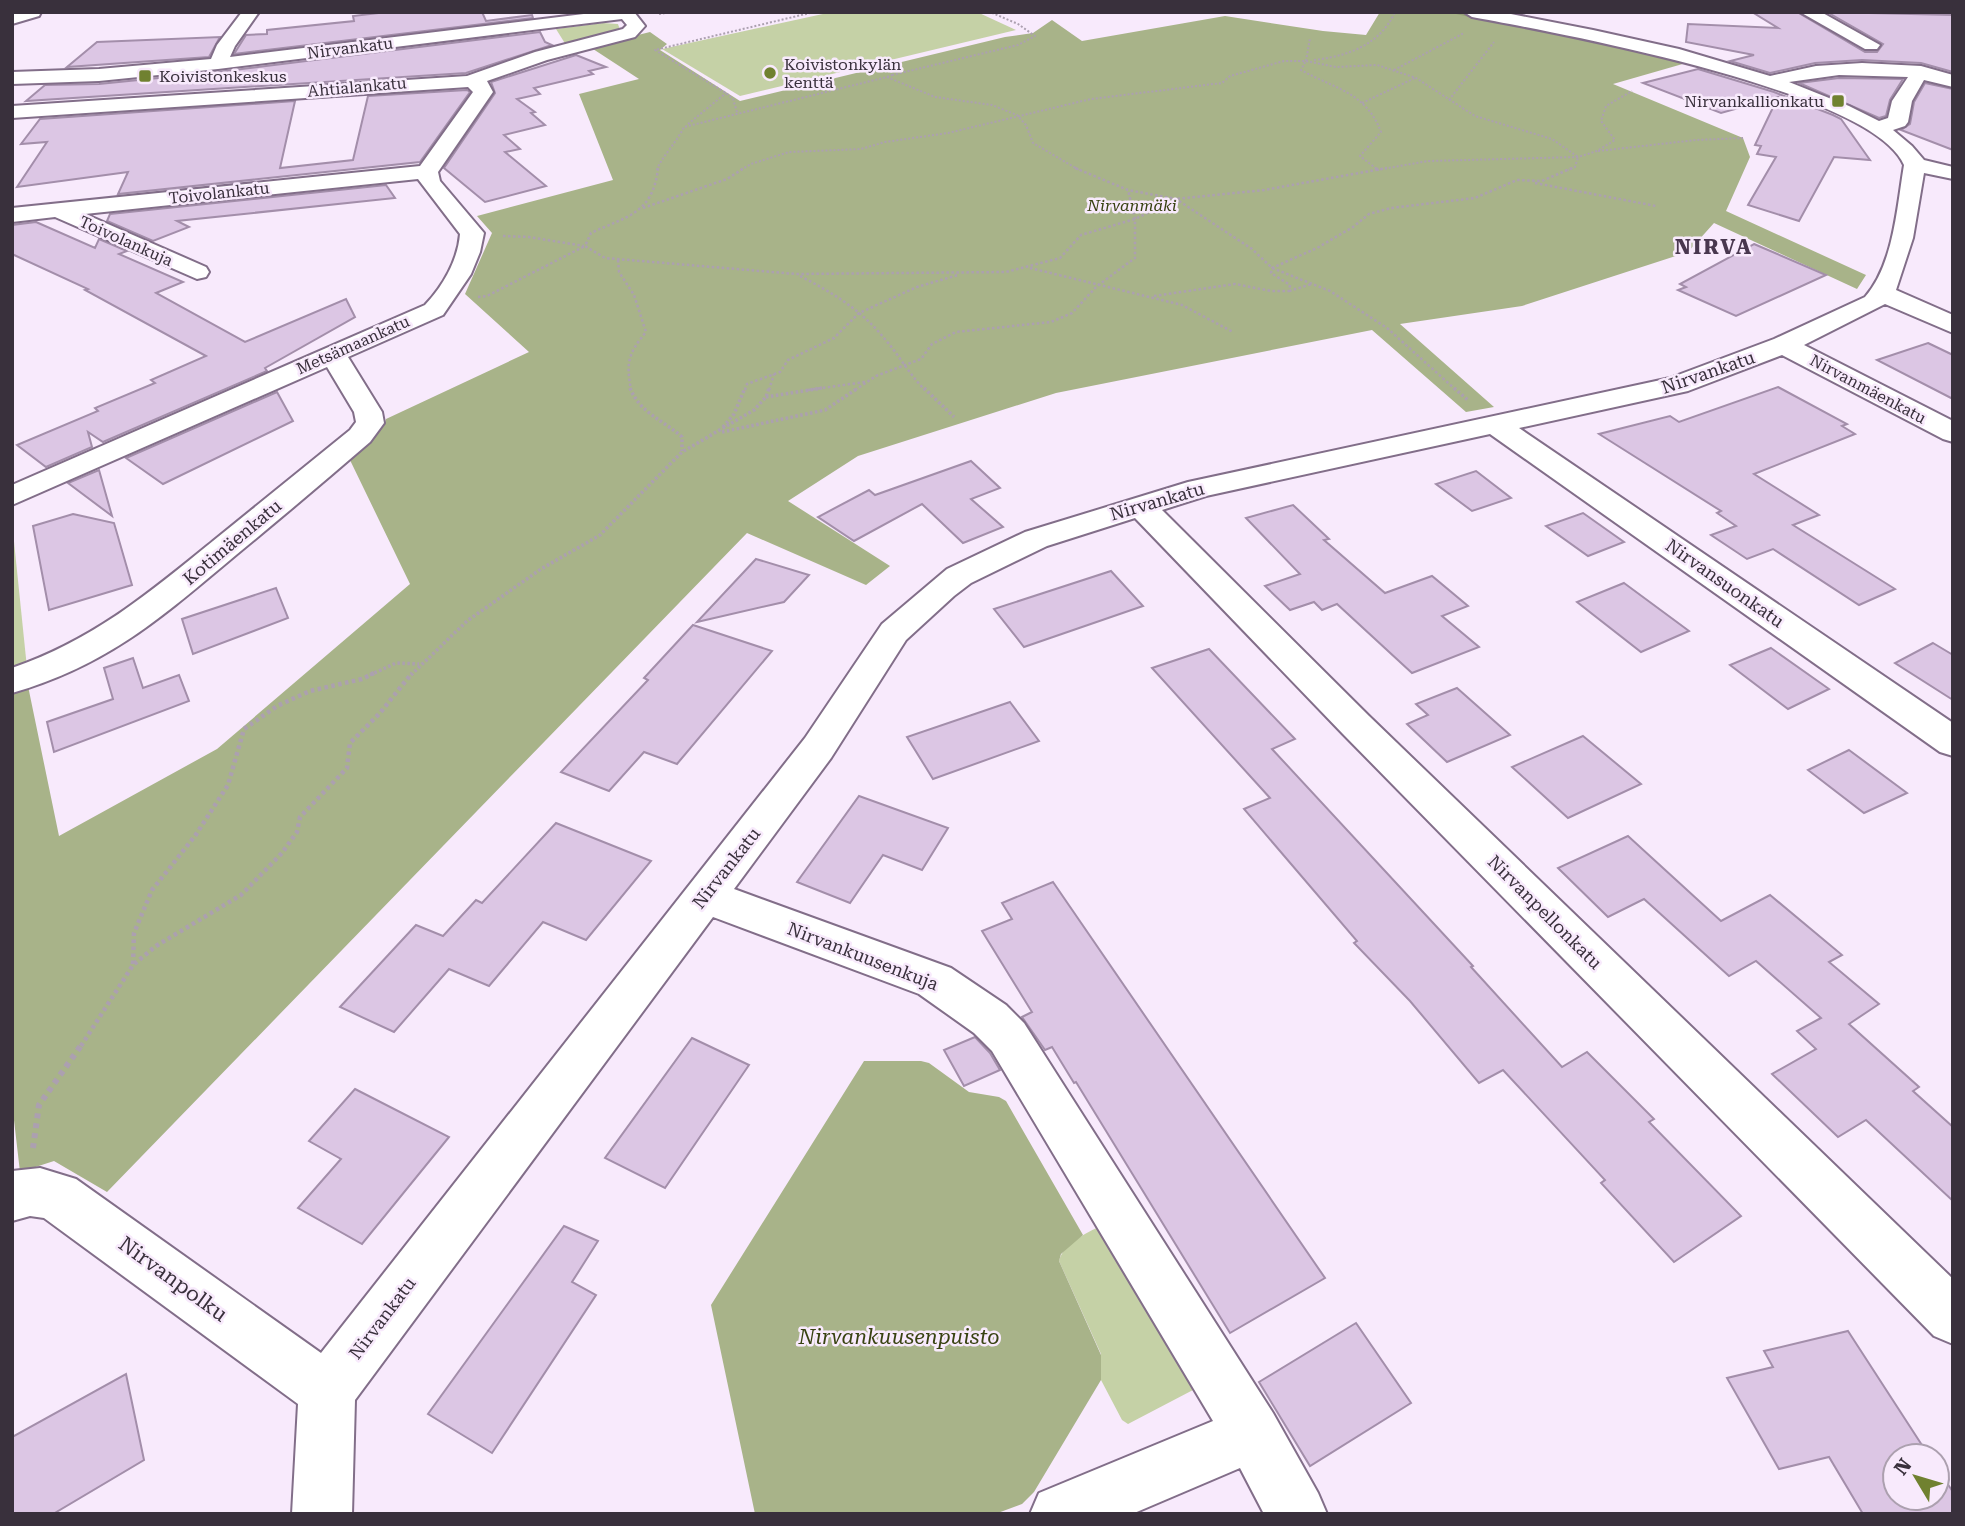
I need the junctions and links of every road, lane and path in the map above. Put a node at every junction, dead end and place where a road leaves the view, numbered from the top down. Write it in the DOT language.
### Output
graph roads {
  1 [pos="33,12"];
  2 [pos="251,12"];
  3 [pos="814,12"];
  4 [pos="990,12"];
  5 [pos="1395,12"];
  6 [pos="1808,12"];
  7 [pos="636,13"];
  8 [pos="12,19"];
  9 [pos="1512,20"];
  10 [pos="1472,21"];
  11 [pos="1310,38"];
  12 [pos="1871,45"];
  13 [pos="1306,61"];
  14 [pos="1953,61"];
  15 [pos="218,64"];
  16 [pos="888,65"];
  17 [pos="1393,71"];
  18 [pos="1915,71"];
  19 [pos="892,75"];
  20 [pos="887,77"];
  21 [pos="1416,78"];
  22 [pos="15,80"];
  23 [pos="469,80"];
  24 [pos="1769,81"];
  25 [pos="1953,81"];
  26 [pos="1632,92"];
  27 [pos="726,93"];
  28 [pos="1449,100"];
  29 [pos="1362,103"];
  30 [pos="12,112"];
  31 [pos="737,112"];
  32 [pos="1017,115"];
  33 [pos="684,127"];
  34 [pos="1876,128"];
  35 [pos="1744,138"];
  36 [pos="1597,151"];
  37 [pos="1578,158"];
  38 [pos="1915,165"];
  39 [pos="1378,170"];
  40 [pos="427,172"];
  41 [pos="1953,173"];
  42 [pos="1517,180"];
  43 [pos="1128,190"];
  44 [pos="1175,199"];
  45 [pos="1656,206"];
  46 [pos="55,209"];
  47 [pos="642,209"];
  48 [pos="12,215"];
  49 [pos="1135,219"];
  50 [pos="472,235"];
  51 [pos="585,246"];
  52 [pos="618,260"];
  53 [pos="1030,268"];
  54 [pos="1272,268"];
  55 [pos="197,272"];
  56 [pos="966,273"];
  57 [pos="796,274"];
  58 [pos="1313,284"];
  59 [pos="1097,286"];
  60 [pos="1289,290"];
  61 [pos="1882,294"];
  62 [pos="486,296"];
  63 [pos="1154,296"];
  64 [pos="859,313"];
  65 [pos="1953,326"];
  66 [pos="1233,332"];
  67 [pos="1783,345"];
  68 [pos="333,354"];
  69 [pos="903,367"];
  70 [pos="774,374"];
  71 [pos="868,381"];
  72 [pos="766,397"];
  73 [pos="954,417"];
  74 [pos="1496,425"];
  75 [pos="718,433"];
  76 [pos="1953,433"];
  77 [pos="682,452"];
  78 [pos="12,496"];
  79 [pos="1140,505"];
  80 [pos="419,664"];
  81 [pos="12,681"];
  82 [pos="1953,742"];
  83 [pos="705,896"];
  84 [pos="134,965"];
  85 [pos="20,1194"];
  86 [pos="1953,1317"];
  87 [pos="327,1391"];
  88 [pos="1252,1433"];
  89 [pos="322,1514"];
  90 [pos="1060,1514"];
  91 [pos="1297,1514"];
  1 -- 8 [label="street"];
  2 -- 15 [label="street"];
  3 -- 27 [label="path"];
  4 -- 19 [label="path"];
  5 -- 13 [label="path"];
  6 -- 12 [label="street"];
  7 -- 15 [label="street, Nirvankatu"];
  7 -- 23 [label="street, Ahtialankatu"];
  9 -- 10 [label="street"];
  9 -- 24 [label="street"];
  9 -- 28 [label="path"];
  10 -- 17 [label="path"];
  11 -- 13 [label="path"];
  13 -- 17 [label="path"];
  13 -- 29 [label="path"];
  13 -- 32 [label="path"];
  14 -- 18 [label="street"];
  15 -- 22 [label="street, Nirvankatu"];
  16 -- 19 [label="path"];
  17 -- 21 [label="path"];
  18 -- 24 [label="street"];
  18 -- 25 [label="street"];
  18 -- 34 [label="street"];
  19 -- 20 [label="path"];
  20 -- 31 [label="path"];
  20 -- 32 [label="path"];
  21 -- 28 [label="path"];
  21 -- 29 [label="path"];
  23 -- 30 [label="street, Ahtialankatu"];
  23 -- 40 [label="street"];
  24 -- 34 [label="street"];
  26 -- 36 [label="path"];
  27 -- 31 [label="path"];
  27 -- 33 [label="path"];
  28 -- 37 [label="path"];
  29 -- 39 [label="path"];
  31 -- 33 [label="path"];
  32 -- 43 [label="path"];
  32 -- 47 [label="path"];
  33 -- 47 [label="path"];
  34 -- 38 [label="street"];
  35 -- 36 [label="path"];
  36 -- 37 [label="path"];
  37 -- 39 [label="path"];
  37 -- 42 [label="path"];
  38 -- 41 [label="street"];
  38 -- 61 [label="street"];
  39 -- 44 [label="path"];
  40 -- 46 [label="street, Toivolankatu"];
  40 -- 50 [label="street"];
  42 -- 45 [label="path"];
  42 -- 54 [label="path"];
  43 -- 44 [label="path"];
  43 -- 49 [label="path"];
  44 -- 49 [label="path"];
  44 -- 54 [label="path"];
  46 -- 48 [label="street, Toivolankatu"];
  46 -- 55 [label="street, Toivolankuja"];
  47 -- 51 [label="path"];
  49 -- 53 [label="path"];
  49 -- 59 [label="path"];
  50 -- 51 [label="path"];
  50 -- 68 [label="street, Metsämaankatu"];
  51 -- 52 [label="path"];
  51 -- 62 [label="path"];
  52 -- 57 [label="path"];
  52 -- 77 [label="path"];
  53 -- 56 [label="path"];
  53 -- 59 [label="path"];
  54 -- 58 [label="path"];
  54 -- 60 [label="path"];
  56 -- 57 [label="path"];
  56 -- 64 [label="path"];
  57 -- 64 [label="path"];
  58 -- 60 [label="path"];
  58 -- 74 [label="path"];
  59 -- 63 [label="path"];
  59 -- 69 [label="path"];
  60 -- 63 [label="path"];
  61 -- 65 [label="street"];
  61 -- 67 [label="street, Nirvankatu"];
  63 -- 66 [label="path"];
  64 -- 69 [label="path"];
  64 -- 70 [label="path"];
  67 -- 74 [label="street, Nirvankatu"];
  67 -- 76 [label="street, Nirvanmäenkatu"];
  68 -- 78 [label="street, Metsämaankatu"];
  68 -- 81 [label="street, Kotimäenkatu"];
  69 -- 71 [label="path"];
  69 -- 73 [label="path"];
  70 -- 72 [label="path"];
  70 -- 75 [label="path"];
  71 -- 72 [label="path"];
  71 -- 75 [label="path"];
  72 -- 75 [label="path"];
  74 -- 79 [label="street, Nirvankatu"];
  74 -- 82 [label="street, Nirvansuonkatu"];
  75 -- 77 [label="path"];
  77 -- 80 [label="path"];
  79 -- 83 [label="street, Nirvankatu"];
  79 -- 86 [label="street, Nirvanpellonkatu"];
  80 -- 84 [label="path"];
  80 -- 84 [label="path"];
  83 -- 87 [label="street, Nirvankatu"];
  83 -- 88 [label="street, Nirvankuusenkuja"];
  84 -- 85 [label="path"];
  85 -- 87 [label="street, Nirvanpolku"];
  87 -- 89 [label="street"];
  88 -- 90 [label="street"];
  88 -- 91 [label="street, Nirvankuusenkuja"];
}
